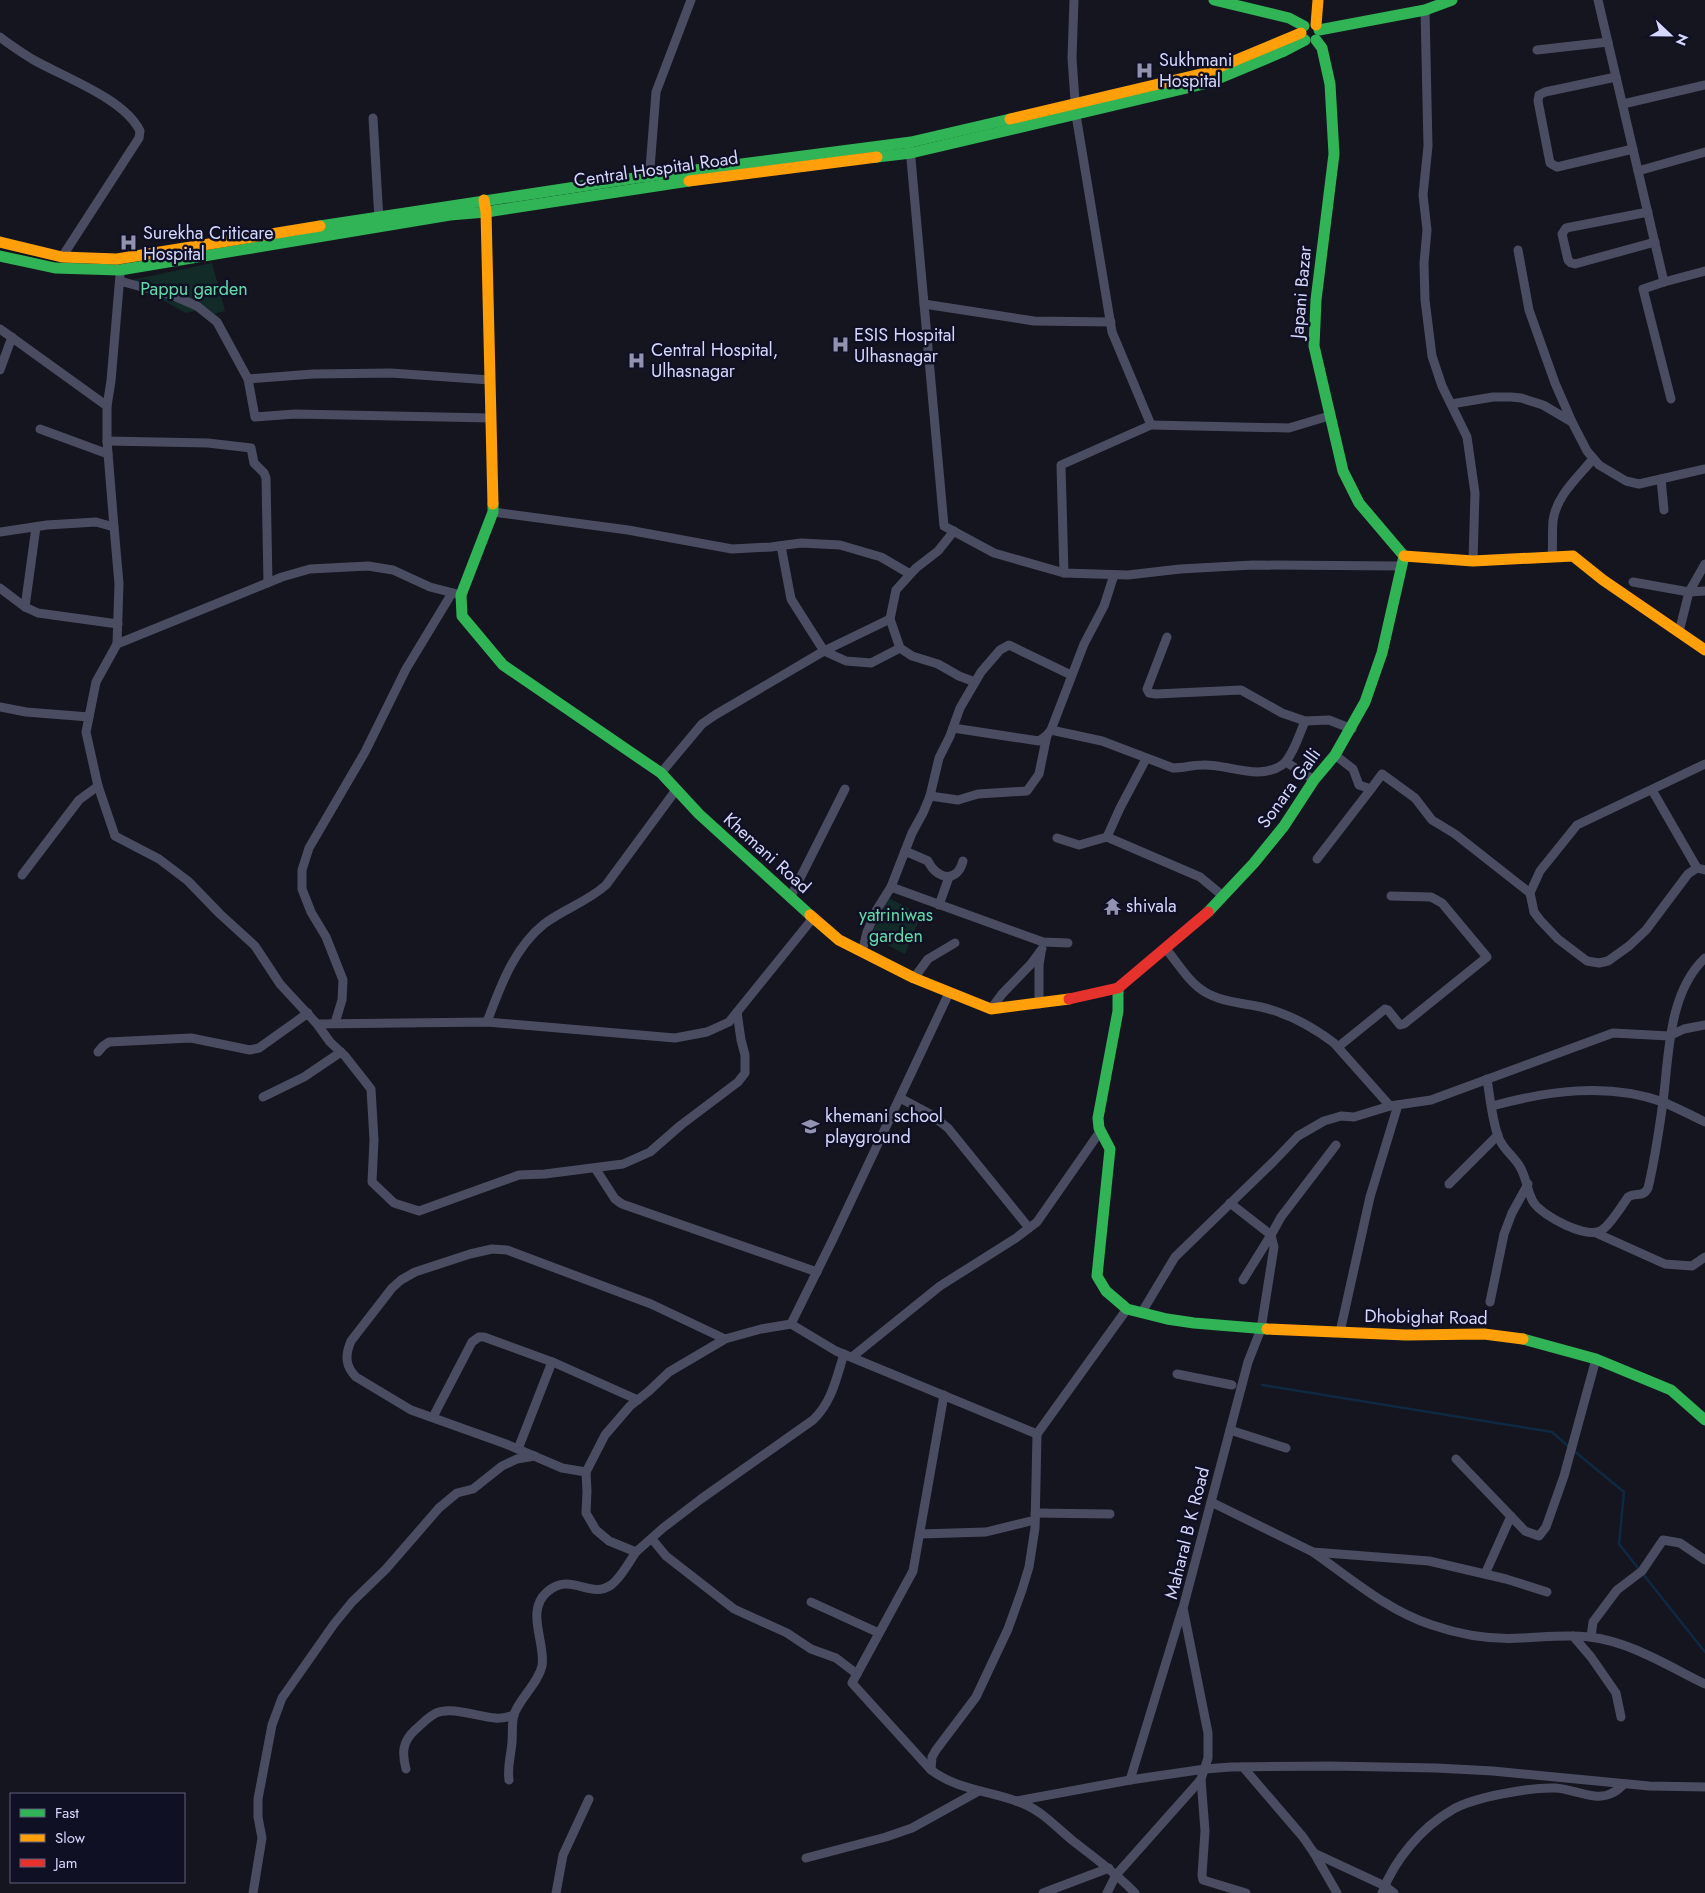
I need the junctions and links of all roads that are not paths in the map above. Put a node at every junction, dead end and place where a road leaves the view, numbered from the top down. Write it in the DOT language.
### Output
graph roads {
  1 [pos="691,0"];
  2 [pos="1074,0"];
  3 [pos="1214,0"];
  4 [pos="1318,0"];
  5 [pos="1452,0"];
  6 [pos="1598,0"];
  7 [pos="1425,10"];
  8 [pos="1310,32"];
  9 [pos="0,37"];
  10 [pos="1608,42"];
  11 [pos="1537,50"];
  12 [pos="1616,78"];
  13 [pos="1705,86"];
  14 [pos="1623,104"];
  15 [pos="1076,109"];
  16 [pos="373,118"];
  17 [pos="910,148"];
  18 [pos="1633,150"];
  19 [pos="1705,152"];
  20 [pos="1638,171"];
  21 [pos="649,181"];
  22 [pos="485,206"];
  23 [pos="1648,212"];
  24 [pos="379,221"];
  25 [pos="0,242"];
  26 [pos="1655,242"];
  27 [pos="1518,250"];
  28 [pos="0,256"];
  29 [pos="62,257"];
  30 [pos="119,270"];
  31 [pos="1705,271"];
  32 [pos="1664,282"];
  33 [pos="924,304"];
  34 [pos="1111,322"];
  35 [pos="0,329"];
  36 [pos="12,337"];
  37 [pos="0,370"];
  38 [pos="248,379"];
  39 [pos="490,380"];
  40 [pos="1671,399"];
  41 [pos="1452,404"];
  42 [pos="107,406"];
  43 [pos="1329,416"];
  44 [pos="491,418"];
  45 [pos="1572,422"];
  46 [pos="1151,425"];
  47 [pos="40,428"];
  48 [pos="107,441"];
  49 [pos="108,454"];
  50 [pos="1594,459"];
  51 [pos="1705,469"];
  52 [pos="1661,479"];
  53 [pos="1664,510"];
  54 [pos="492,512"];
  55 [pos="114,526"];
  56 [pos="36,527"];
  57 [pos="954,531"];
  58 [pos="0,532"];
  59 [pos="781,546"];
  60 [pos="1552,557"];
  61 [pos="1402,561"];
  62 [pos="1472,561"];
  63 [pos="1705,564"];
  64 [pos="1064,573"];
  65 [pos="910,574"];
  66 [pos="1114,575"];
  67 [pos="1633,582"];
  68 [pos="268,583"];
  69 [pos="0,588"];
  70 [pos="1705,591"];
  71 [pos="1689,592"];
  72 [pos="457,594"];
  73 [pos="25,607"];
  74 [pos="890,619"];
  75 [pos="118,624"];
  76 [pos="1679,632"];
  77 [pos="1167,637"];
  78 [pos="118,644"];
  79 [pos="900,648"];
  80 [pos="1705,650"];
  81 [pos="824,651"];
  82 [pos="1071,675"];
  83 [pos="975,682"];
  84 [pos="0,707"];
  85 [pos="89,717"];
  86 [pos="1305,721"];
  87 [pos="953,728"];
  88 [pos="1352,728"];
  89 [pos="1049,733"];
  90 [pos="1335,755"];
  91 [pos="1146,759"];
  92 [pos="1286,762"];
  93 [pos="1705,764"];
  94 [pos="661,773"];
  95 [pos="1314,780"];
  96 [pos="98,786"];
  97 [pos="1371,789"];
  98 [pos="676,790"];
  99 [pos="845,790"];
  100 [pos="1652,790"];
  101 [pos="930,796"];
  102 [pos="1107,837"];
  103 [pos="1057,838"];
  104 [pos="905,851"];
  105 [pos="1317,859"];
  106 [pos="963,861"];
  107 [pos="1701,869"];
  108 [pos="22,875"];
  109 [pos="949,877"];
  110 [pos="891,886"];
  111 [pos="1530,893"];
  112 [pos="1223,896"];
  113 [pos="1391,896"];
  114 [pos="790,898"];
  115 [pos="939,905"];
  116 [pos="813,918"];
  117 [pos="1068,943"];
  118 [pos="955,944"];
  119 [pos="1042,946"];
  120 [pos="1166,949"];
  121 [pos="862,952"];
  122 [pos="1705,958"];
  123 [pos="914,978"];
  124 [pos="1118,988"];
  125 [pos="949,993"];
  126 [pos="1039,1004"];
  127 [pos="991,1009"];
  128 [pos="737,1012"];
  129 [pos="308,1013"];
  130 [pos="487,1022"];
  131 [pos="335,1023"];
  132 [pos="317,1024"];
  133 [pos="1705,1025"];
  134 [pos="1669,1036"];
  135 [pos="1338,1047"];
  136 [pos="98,1052"];
  137 [pos="341,1052"];
  138 [pos="1487,1079"];
  139 [pos="263,1097"];
  140 [pos="900,1098"];
  141 [pos="1663,1102"];
  142 [pos="1394,1105"];
  143 [pos="1492,1106"];
  144 [pos="1705,1122"];
  145 [pos="1099,1133"];
  146 [pos="1498,1135"];
  147 [pos="1336,1145"];
  148 [pos="595,1168"];
  149 [pos="1448,1184"];
  150 [pos="1528,1184"];
  151 [pos="1230,1204"];
  152 [pos="1029,1228"];
  153 [pos="1596,1233"];
  154 [pos="1271,1236"];
  155 [pos="1705,1257"];
  156 [pos="817,1272"];
  157 [pos="1243,1280"];
  158 [pos="1490,1302"];
  159 [pos="1127,1309"];
  160 [pos="1142,1312"];
  161 [pos="790,1324"];
  162 [pos="1261,1329"];
  163 [pos="1340,1332"];
  164 [pos="725,1339"];
  165 [pos="848,1356"];
  166 [pos="1596,1359"];
  167 [pos="552,1362"];
  168 [pos="1177,1374"];
  169 [pos="1232,1385"];
  170 [pos="944,1395"];
  171 [pos="638,1400"];
  172 [pos="433,1418"];
  173 [pos="1705,1420"];
  174 [pos="1230,1430"];
  175 [pos="1037,1434"];
  176 [pos="1286,1448"];
  177 [pos="518,1449"];
  178 [pos="535,1456"];
  179 [pos="1456,1460"];
  180 [pos="586,1472"];
  181 [pos="1211,1502"];
  182 [pos="1110,1514"];
  183 [pos="1511,1516"];
  184 [pos="1035,1517"];
  185 [pos="920,1534"];
  186 [pos="652,1539"];
  187 [pos="636,1552"];
  188 [pos="1313,1552"];
  189 [pos="1705,1560"];
  190 [pos="1485,1574"];
  191 [pos="1547,1592"];
  192 [pos="811,1602"];
  193 [pos="1183,1608"];
  194 [pos="879,1633"];
  195 [pos="1573,1636"];
  196 [pos="1591,1637"];
  197 [pos="857,1674"];
  198 [pos="1705,1684"];
  199 [pos="514,1715"];
  200 [pos="1621,1717"];
  201 [pos="1243,1767"];
  202 [pos="1205,1768"];
  203 [pos="406,1769"];
  204 [pos="930,1770"];
  205 [pos="1201,1779"];
  206 [pos="509,1780"];
  207 [pos="1130,1780"];
  208 [pos="1624,1784"];
  209 [pos="1705,1787"];
  210 [pos="977,1792"];
  211 [pos="589,1799"];
  212 [pos="1016,1802"];
  213 [pos="1314,1853"];
  214 [pos="806,1858"];
  215 [pos="1109,1868"];
  216 [pos="1116,1875"];
  217 [pos="1126,1888"];
  218 [pos="1383,1890"];
  219 [pos="253,1893"];
  220 [pos="556,1893"];
  221 [pos="1043,1893"];
  222 [pos="1107,1893"];
  223 [pos="1135,1893"];
  224 [pos="1246,1893"];
  225 [pos="1337,1893"];
  226 [pos="1394,1893"];
  1 -- 21 [label="street"];
  2 -- 15 [label="street"];
  3 -- 8 [label="street"];
  4 -- 8 [label="street"];
  5 -- 7 [label="street, Central Hospital Road"];
  6 -- 10 [label="street"];
  7 -- 8 [label="street, Central Hospital Road"];
  7 -- 41 [label="street"];
  8 -- 15 [label="street, Central Hospital Road"];
  8 -- 43 [label="street, Japani Bazar"];
  9 -- 29 [label="street"];
  10 -- 11 [label="street"];
  10 -- 12 [label="street"];
  12 -- 14 [label="street"];
  12 -- 18 [label="street"];
  13 -- 14 [label="street"];
  14 -- 18 [label="street"];
  15 -- 17 [label="street, Central Hospital Road"];
  15 -- 34 [label="street"];
  16 -- 24 [label="street"];
  17 -- 21 [label="street, Central Hospital Road"];
  17 -- 33 [label="street"];
  18 -- 20 [label="street"];
  19 -- 20 [label="street"];
  20 -- 23 [label="street"];
  21 -- 22 [label="street, Central Hospital Road"];
  22 -- 24 [label="street, Central Hospital Road"];
  22 -- 39 [label="street"];
  23 -- 26 [label="street"];
  23 -- 26 [label="street"];
  24 -- 30 [label="street, Central Hospital Road"];
  25 -- 29 [label="street, Central Hospital Road"];
  26 -- 32 [label="street"];
  27 -- 45 [label="street"];
  28 -- 30 [label="street, Central Hospital Road"];
  29 -- 30 [label="street, Central Hospital Road"];
  30 -- 38 [label="street"];
  30 -- 42 [label="street"];
  31 -- 32 [label="street"];
  32 -- 40 [label="street"];
  33 -- 34 [label="street"];
  33 -- 57 [label="street"];
  34 -- 46 [label="street"];
  35 -- 36 [label="street"];
  36 -- 37 [label="street"];
  36 -- 42 [label="street"];
  38 -- 39 [label="street"];
  38 -- 44 [label="street"];
  39 -- 44 [label="street"];
  41 -- 45 [label="street"];
  41 -- 62 [label="street"];
  42 -- 48 [label="street"];
  43 -- 46 [label="street"];
  43 -- 61 [label="street, Japani Bazar"];
  44 -- 54 [label="street"];
  45 -- 50 [label="street"];
  46 -- 64 [label="street"];
  47 -- 49 [label="street"];
  48 -- 49 [label="street"];
  48 -- 68 [label="street"];
  49 -- 55 [label="street"];
  50 -- 52 [label="street"];
  50 -- 60 [label="street"];
  51 -- 52 [label="street"];
  52 -- 53 [label="street"];
  54 -- 59 [label="street"];
  54 -- 72 [label="street"];
  55 -- 56 [label="street"];
  55 -- 75 [label="street"];
  56 -- 58 [label="street"];
  56 -- 73 [label="street"];
  57 -- 64 [label="street"];
  57 -- 65 [label="street"];
  59 -- 65 [label="street"];
  59 -- 81 [label="street"];
  60 -- 62 [label="street"];
  60 -- 76 [label="street"];
  61 -- 62 [label="street"];
  61 -- 66 [label="street"];
  61 -- 88 [label="street, Sonara Galli"];
  63 -- 71 [label="street"];
  64 -- 66 [label="street"];
  65 -- 74 [label="street"];
  66 -- 82 [label="street"];
  67 -- 71 [label="street"];
  68 -- 72 [label="street"];
  68 -- 78 [label="street"];
  69 -- 73 [label="street"];
  70 -- 71 [label="street"];
  71 -- 76 [label="street"];
  72 -- 94 [label="street, Khemani Road"];
  72 -- 131 [label="street"];
  73 -- 75 [label="street"];
  74 -- 79 [label="street"];
  74 -- 81 [label="street"];
  75 -- 78 [label="street"];
  76 -- 80 [label="street"];
  77 -- 86 [label="street"];
  78 -- 85 [label="street"];
  79 -- 81 [label="street"];
  79 -- 83 [label="street"];
  81 -- 94 [label="street"];
  82 -- 83 [label="street"];
  82 -- 89 [label="street"];
  83 -- 87 [label="street"];
  84 -- 85 [label="street"];
  85 -- 96 [label="street"];
  86 -- 88 [label="street"];
  86 -- 92 [label="street"];
  87 -- 89 [label="street"];
  87 -- 101 [label="street"];
  88 -- 90 [label="street, Sonara Galli"];
  89 -- 91 [label="street"];
  89 -- 101 [label="street"];
  90 -- 95 [label="street, Sonara Galli"];
  90 -- 97 [label="street"];
  91 -- 92 [label="street"];
  91 -- 102 [label="street"];
  92 -- 95 [label="street"];
  93 -- 100 [label="street"];
  94 -- 98 [label="street, Khemani Road"];
  95 -- 112 [label="street, Sonara Galli"];
  96 -- 108 [label="street"];
  96 -- 129 [label="street"];
  97 -- 105 [label="street"];
  97 -- 111 [label="street"];
  98 -- 114 [label="street, Khemani Road"];
  98 -- 130 [label="street"];
  99 -- 114 [label="street"];
  100 -- 107 [label="street"];
  100 -- 111 [label="street"];
  101 -- 104 [label="street"];
  102 -- 103 [label="street"];
  102 -- 112 [label="street"];
  104 -- 109 [label="street"];
  104 -- 110 [label="street"];
  106 -- 109 [label="street"];
  107 -- 111 [label="street"];
  109 -- 115 [label="street"];
  110 -- 115 [label="street"];
  110 -- 121 [label="street"];
  112 -- 120 [label="street, Sonara Galli"];
  113 -- 135 [label="street"];
  114 -- 116 [label="street, Khemani Road"];
  115 -- 119 [label="street"];
  116 -- 121 [label="street, Khemani Road"];
  116 -- 128 [label="street"];
  117 -- 119 [label="street"];
  118 -- 123 [label="street"];
  119 -- 126 [label="street"];
  119 -- 127 [label="street"];
  120 -- 124 [label="street, Sonara Galli"];
  120 -- 135 [label="street"];
  121 -- 123 [label="street, Khemani Road"];
  122 -- 134 [label="street"];
  123 -- 125 [label="street, Khemani Road"];
  124 -- 126 [label="street, Khemani Road"];
  124 -- 145 [label="street"];
  125 -- 127 [label="street, Khemani Road"];
  125 -- 140 [label="street"];
  126 -- 127 [label="street, Khemani Road"];
  128 -- 130 [label="street"];
  128 -- 148 [label="street"];
  129 -- 132 [label="street"];
  129 -- 136 [label="street"];
  130 -- 131 [label="street"];
  131 -- 132 [label="street"];
  132 -- 137 [label="street"];
  133 -- 134 [label="street"];
  134 -- 138 [label="street"];
  134 -- 141 [label="street"];
  135 -- 142 [label="street"];
  137 -- 139 [label="street"];
  137 -- 148 [label="street"];
  138 -- 142 [label="street"];
  138 -- 143 [label="street"];
  140 -- 152 [label="street"];
  140 -- 156 [label="street"];
  141 -- 143 [label="street"];
  141 -- 144 [label="street"];
  141 -- 153 [label="street"];
  142 -- 151 [label="street"];
  142 -- 163 [label="street"];
  143 -- 146 [label="street"];
  145 -- 152 [label="street"];
  145 -- 159 [label="street"];
  146 -- 149 [label="street"];
  146 -- 150 [label="street"];
  147 -- 154 [label="street"];
  148 -- 156 [label="street"];
  150 -- 153 [label="street"];
  150 -- 158 [label="street"];
  151 -- 154 [label="street"];
  151 -- 160 [label="street"];
  152 -- 165 [label="street"];
  153 -- 155 [label="street"];
  154 -- 157 [label="street"];
  154 -- 162 [label="street, Maharal B K Road"];
  156 -- 161 [label="street"];
  159 -- 160 [label="street, Dhobighat Road"];
  159 -- 175 [label="street"];
  160 -- 162 [label="street, Dhobighat Road"];
  161 -- 164 [label="street"];
  161 -- 165 [label="street"];
  162 -- 163 [label="street, Dhobighat Road"];
  162 -- 174 [label="street, Maharal B K Road"];
  163 -- 166 [label="street, Dhobighat Road"];
  164 -- 171 [label="street"];
  164 -- 172 [label="street"];
  165 -- 170 [label="street"];
  165 -- 186 [label="street"];
  166 -- 173 [label="street, Dhobighat Road"];
  166 -- 183 [label="street"];
  167 -- 171 [label="street"];
  167 -- 172 [label="street"];
  167 -- 177 [label="street"];
  168 -- 169 [label="street"];
  170 -- 175 [label="street"];
  170 -- 185 [label="street"];
  171 -- 180 [label="street"];
  172 -- 177 [label="street"];
  174 -- 176 [label="street"];
  174 -- 181 [label="street, Maharal B K Road"];
  175 -- 184 [label="street"];
  177 -- 178 [label="street"];
  178 -- 180 [label="street"];
  178 -- 219 [label="street"];
  179 -- 183 [label="street"];
  180 -- 187 [label="street"];
  181 -- 188 [label="street"];
  181 -- 193 [label="street, Maharal B K Road"];
  182 -- 184 [label="street"];
  183 -- 190 [label="street"];
  184 -- 185 [label="street"];
  184 -- 204 [label="street"];
  185 -- 194 [label="street"];
  186 -- 187 [label="street"];
  186 -- 197 [label="street"];
  187 -- 199 [label="street"];
  188 -- 190 [label="street"];
  188 -- 195 [label="street"];
  189 -- 196 [label="street"];
  190 -- 191 [label="street"];
  192 -- 194 [label="street"];
  193 -- 202 [label="street, Maharal B K Road"];
  193 -- 207 [label="street"];
  194 -- 197 [label="street"];
  195 -- 196 [label="street"];
  195 -- 200 [label="street"];
  196 -- 198 [label="street"];
  197 -- 204 [label="street"];
  199 -- 203 [label="street"];
  199 -- 206 [label="street"];
  201 -- 202 [label="street"];
  201 -- 208 [label="street"];
  201 -- 213 [label="street"];
  202 -- 205 [label="street, Maharal B K Road"];
  202 -- 207 [label="street"];
  204 -- 210 [label="street"];
  205 -- 216 [label="street, Maharal B K Road"];
  205 -- 224 [label="street"];
  207 -- 212 [label="street"];
  208 -- 209 [label="street"];
  208 -- 218 [label="street"];
  210 -- 212 [label="street"];
  210 -- 214 [label="street"];
  211 -- 220 [label="street"];
  212 -- 215 [label="street"];
  213 -- 218 [label="street"];
  213 -- 225 [label="street"];
  215 -- 216 [label="street"];
  215 -- 221 [label="street"];
  216 -- 217 [label="street"];
  216 -- 222 [label="street, Maharal B K Road"];
  217 -- 223 [label="street"];
  218 -- 226 [label="street"];
}
